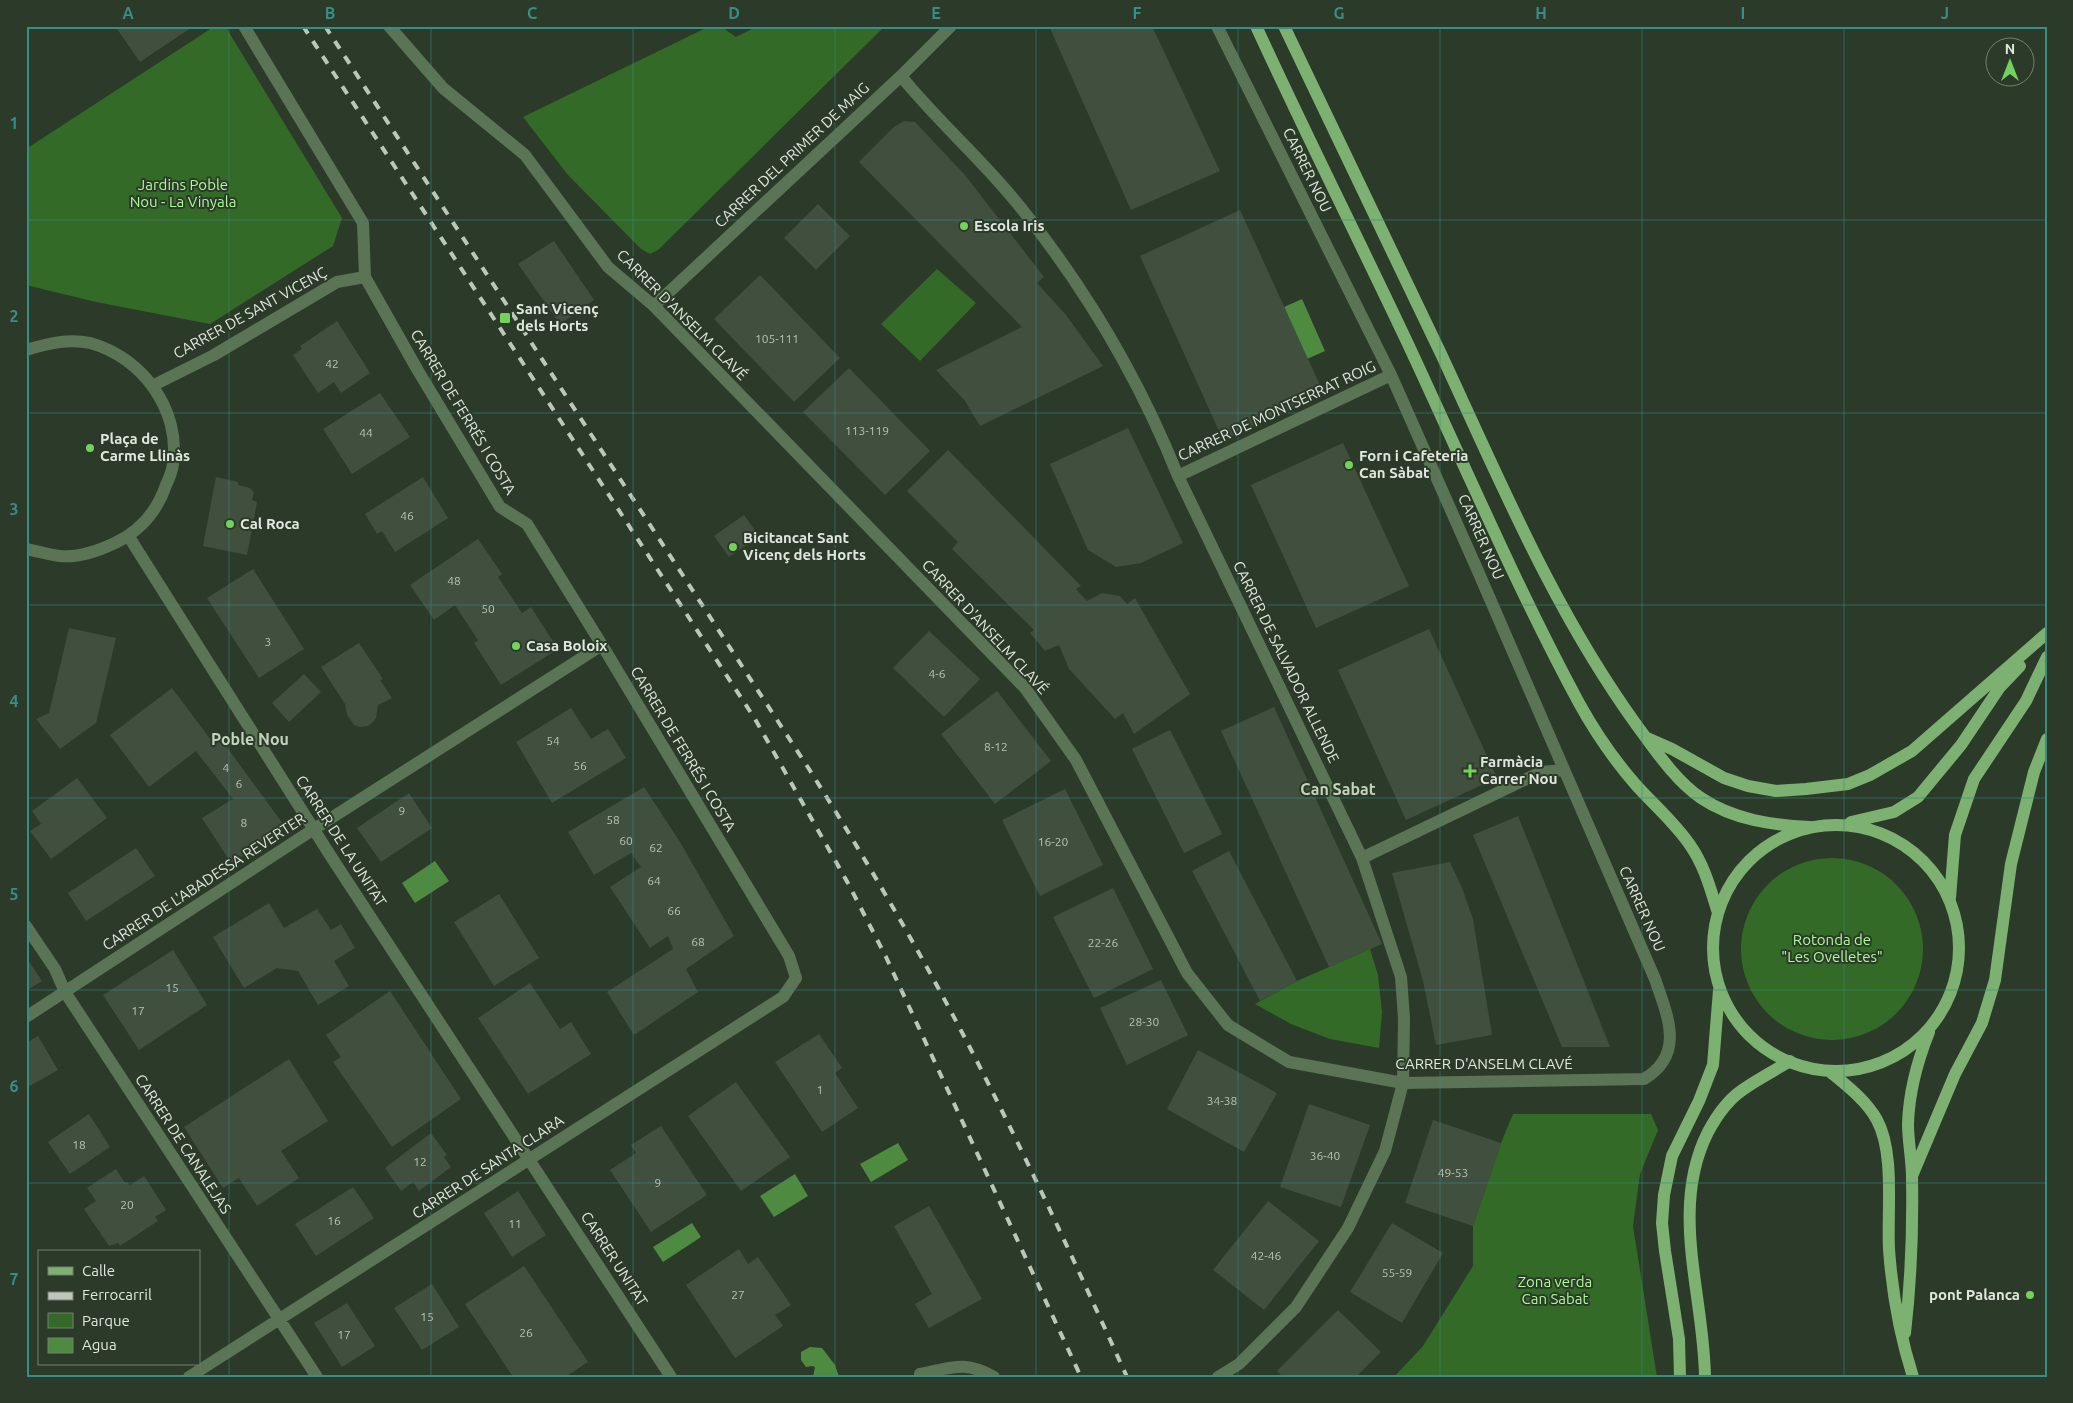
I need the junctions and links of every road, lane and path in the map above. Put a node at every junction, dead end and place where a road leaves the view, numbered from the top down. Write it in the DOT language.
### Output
graph roads {
  1 [pos="244,26"];
  2 [pos="389,26"];
  3 [pos="950,26"];
  4 [pos="1217,26"];
  5 [pos="1256,26"];
  6 [pos="1284,26"];
  7 [pos="900,76"];
  8 [pos="365,277"];
  9 [pos="654,306"];
  10 [pos="26,350"];
  11 [pos="1391,375"];
  12 [pos="154,385"];
  13 [pos="1178,476"];
  14 [pos="129,536"];
  15 [pos="26,549"];
  16 [pos="2047,633"];
  17 [pos="2047,637"];
  18 [pos="602,645"];
  19 [pos="2047,657"];
  20 [pos="1647,738"];
  21 [pos="2047,739"];
  22 [pos="1564,770"];
  23 [pos="1843,824"];
  24 [pos="1810,827"];
  25 [pos="314,829"];
  26 [pos="1362,858"];
  27 [pos="1950,898"];
  28 [pos="1717,910"];
  29 [pos="26,926"];
  30 [pos="796,978"];
  31 [pos="1719,988"];
  32 [pos="65,992"];
  33 [pos="26,1018"];
  34 [pos="1930,1029"];
  35 [pos="1790,1061"];
  36 [pos="1656,1072"];
  37 [pos="1829,1072"];
  38 [pos="1403,1083"];
  39 [pos="530,1160"];
  40 [pos="1912,1176"];
  41 [pos="279,1320"];
  42 [pos="1904,1346"];
  43 [pos="920,1374"];
  44 [pos="189,1377"];
  45 [pos="317,1377"];
  46 [pos="671,1377"];
  47 [pos="994,1377"];
  48 [pos="1218,1377"];
  49 [pos="1680,1377"];
  50 [pos="1705,1377"];
  51 [pos="1913,1377"];
  1 -- 8 [label="street, CARRER DE FERRÉS I COSTA"];
  2 -- 9 [label="street, CARRER D'ANSELM CLAVÉ"];
  3 -- 7 [label="street, CARRER DEL PRIMER DE MAIG"];
  4 -- 11 [label="street, CARRER NOU"];
  5 -- 28 [label="main road"];
  6 -- 20 [label="main road"];
  7 -- 9 [label="street, CARRER DEL PRIMER DE MAIG"];
  7 -- 13 [label="street, CARRER DE SALVADOR ALLENDE"];
  8 -- 12 [label="street, CARRER DE SANT VICENÇ"];
  8 -- 18 [label="street, CARRER DE FERRÉS I COSTA"];
  9 -- 38 [label="street, CARRER D'ANSELM CLAVÉ"];
  10 -- 12 [label="street"];
  11 -- 13 [label="street, CARRER DE MONTSERRAT ROIG"];
  11 -- 22 [label="street, CARRER NOU"];
  12 -- 14 [label="street"];
  13 -- 26 [label="street, CARRER DE SALVADOR ALLENDE"];
  14 -- 15 [label="street"];
  14 -- 25 [label="street, CARRER DE LA UNITAT"];
  16 -- 20 [label="main road"];
  17 -- 23 [label="main road"];
  18 -- 25 [label="street, CARRER DE L'ABADESSA REVERTER"];
  18 -- 30 [label="street, CARRER DE FERRÉS I COSTA"];
  19 -- 27 [label="main road"];
  20 -- 24 [label="main road"];
  21 -- 40 [label="main road"];
  22 -- 26 [label="street"];
  22 -- 36 [label="street, CARRER NOU"];
  23 -- 24 [label="main road"];
  23 -- 27 [label="main road"];
  24 -- 28 [label="main road"];
  25 -- 32 [label="street, CARRER DE L'ABADESSA REVERTER"];
  25 -- 39 [label="street, CARRER DE LA UNITAT"];
  26 -- 38 [label="street, CARRER DE SALVADOR ALLENDE"];
  27 -- 34 [label="main road"];
  28 -- 31 [label="main road"];
  29 -- 32 [label="street, CARRER DE CANALEJAS"];
  30 -- 39 [label="street, CARRER DE SANTA CLARA"];
  31 -- 35 [label="main road"];
  31 -- 49 [label="main road"];
  32 -- 33 [label="street, CARRER DE L'ABADESSA REVERTER"];
  32 -- 41 [label="street, CARRER DE CANALEJAS"];
  34 -- 37 [label="main road"];
  34 -- 40 [label="main road"];
  35 -- 37 [label="main road"];
  35 -- 50 [label="main road"];
  36 -- 38 [label="street, CARRER D'ANSELM CLAVÉ"];
  37 -- 42 [label="main road"];
  38 -- 48 [label="street, CARRER DE SALVADOR ALLENDE"];
  39 -- 41 [label="street, CARRER DE SANTA CLARA"];
  39 -- 46 [label="street, CARRER UNITAT"];
  40 -- 42 [label="main road"];
  41 -- 44 [label="street, CARRER DE SANTA CLARA"];
  41 -- 45 [label="street, CARRER DE CANALEJAS"];
  42 -- 51 [label="main road"];
  43 -- 47 [label="street"];
}
